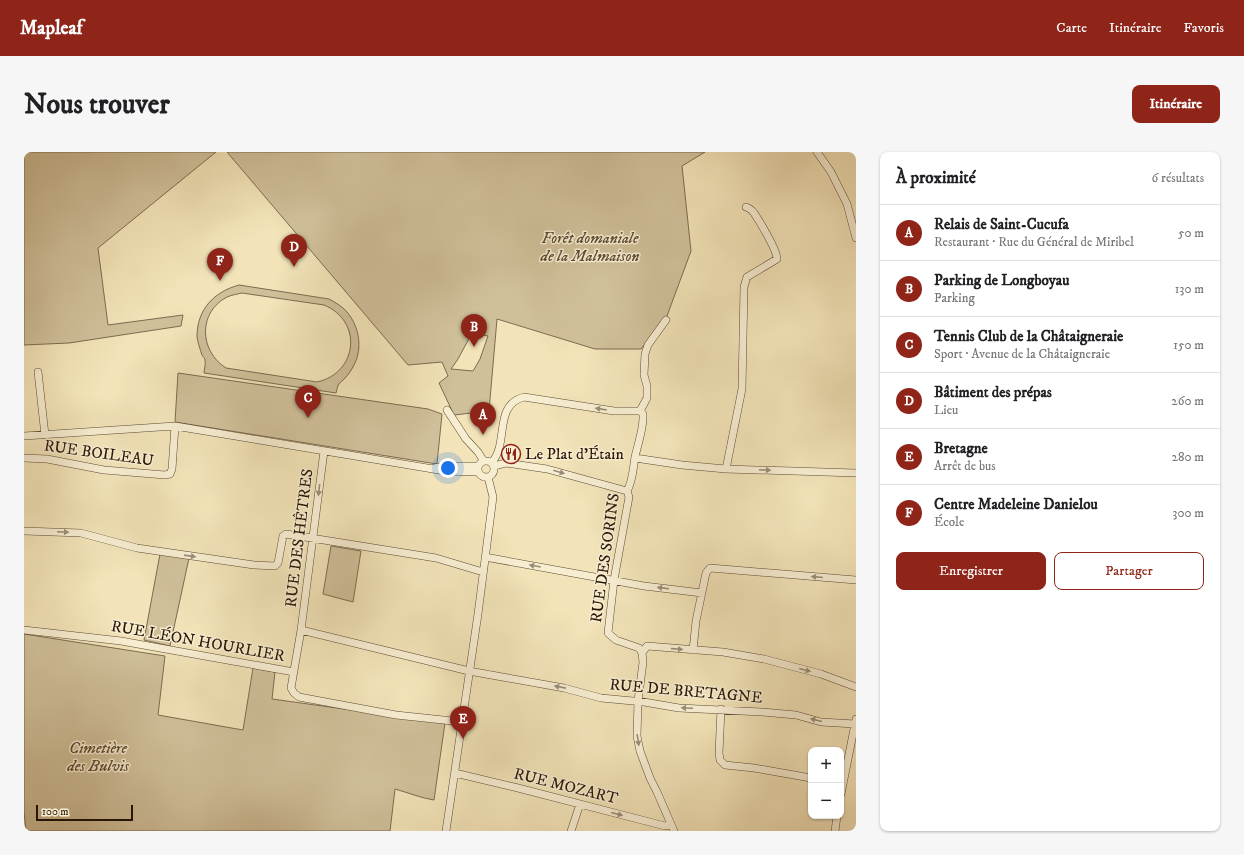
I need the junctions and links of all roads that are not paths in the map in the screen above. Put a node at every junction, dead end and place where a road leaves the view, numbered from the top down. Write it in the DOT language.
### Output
graph roads {
  1 [pos="817,152"];
  2 [pos="746,206"];
  3 [pos="853,218"];
  4 [pos="856,238"];
  5 [pos="666,320"];
  6 [pos="38,372"];
  7 [pos="447,410"];
  8 [pos="640,411"];
  9 [pos="175,426"];
  10 [pos="45,435"];
  11 [pos="24,436"];
  12 [pos="324,451"];
  13 [pos="24,458"];
  14 [pos="635,458"];
  15 [pos="483,460"];
  16 [pos="493,464"];
  17 [pos="477,469"];
  18 [pos="726,469"];
  19 [pos="856,473"];
  20 [pos="488,477"];
  21 [pos="627,491"];
  22 [pos="24,531"];
  23 [pos="313,539"];
  24 [pos="485,557"];
  25 [pos="483,572"];
  26 [pos="614,580"];
  27 [pos="856,580"];
  28 [pos="702,593"];
  29 [pos="24,630"];
  30 [pos="301,630"];
  31 [pos="693,650"];
  32 [pos="642,653"];
  33 [pos="469,671"];
  34 [pos="294,672"];
  35 [pos="856,687"];
  36 [pos="638,701"];
  37 [pos="721,709"];
  38 [pos="462,722"];
  39 [pos="856,722"];
  40 [pos="455,773"];
  41 [pos="844,774"];
  42 [pos="808,777"];
  43 [pos="580,804"];
  44 [pos="837,819"];
  45 [pos="672,828"];
  46 [pos="446,831"];
  47 [pos="571,831"];
  48 [pos="835,831"];
  1 -- 3 [label="street"];
  2 -- 18 [label="street"];
  3 -- 4 [label="street"];
  5 -- 8 [label="street, RUE DES SORINS"];
  6 -- 10 [label="street"];
  7 -- 15 [label="street"];
  8 -- 14 [label="street, RUE DES SORINS"];
  8 -- 16 [label="street, one-way"];
  9 -- 10 [label="street"];
  9 -- 12 [label="street"];
  9 -- 13 [label="street, RUE BOILEAU"];
  10 -- 11 [label="street"];
  12 -- 17 [label="street"];
  12 -- 23 [label="street, RUE DES HÊTRES, one-way"];
  14 -- 18 [label="street"];
  14 -- 21 [label="street, RUE DES SORINS"];
  15 -- 16 [label="street"];
  15 -- 17 [label="street"];
  16 -- 20 [label="street"];
  16 -- 21 [label="street, one-way"];
  17 -- 20 [label="street"];
  18 -- 19 [label="street, one-way"];
  20 -- 24 [label="street"];
  21 -- 26 [label="street, RUE DES SORINS"];
  22 -- 23 [label="street, one-way"];
  23 -- 25 [label="street"];
  23 -- 30 [label="street, RUE DES HÊTRES"];
  24 -- 25 [label="street"];
  26 -- 24 [label="street, one-way"];
  25 -- 33 [label="street"];
  28 -- 26 [label="street, one-way"];
  26 -- 32 [label="street, RUE DES SORINS"];
  27 -- 28 [label="street, one-way"];
  28 -- 31 [label="street"];
  29 -- 34 [label="street, RUE LÉON HOURLIER"];
  30 -- 33 [label="street, RUE LÉON HOURLIER"];
  30 -- 34 [label="street, RUE LÉON HOURLIER"];
  32 -- 31 [label="street, one-way"];
  31 -- 35 [label="street, one-way"];
  32 -- 36 [label="street"];
  36 -- 33 [label="street, RUE DE BRETAGNE, one-way"];
  33 -- 38 [label="street"];
  34 -- 38 [label="street"];
  37 -- 36 [label="street, RUE DE BRETAGNE, one-way"];
  36 -- 45 [label="street, one-way"];
  39 -- 37 [label="street, RUE DE BRETAGNE, one-way"];
  37 -- 42 [label="street"];
  38 -- 40 [label="street"];
  39 -- 41 [label="street"];
  40 -- 43 [label="street, RUE MOZART"];
  40 -- 46 [label="street"];
  43 -- 45 [label="street, RUE MOZART, one-way"];
  43 -- 47 [label="street"];
  44 -- 48 [label="street"];
}
